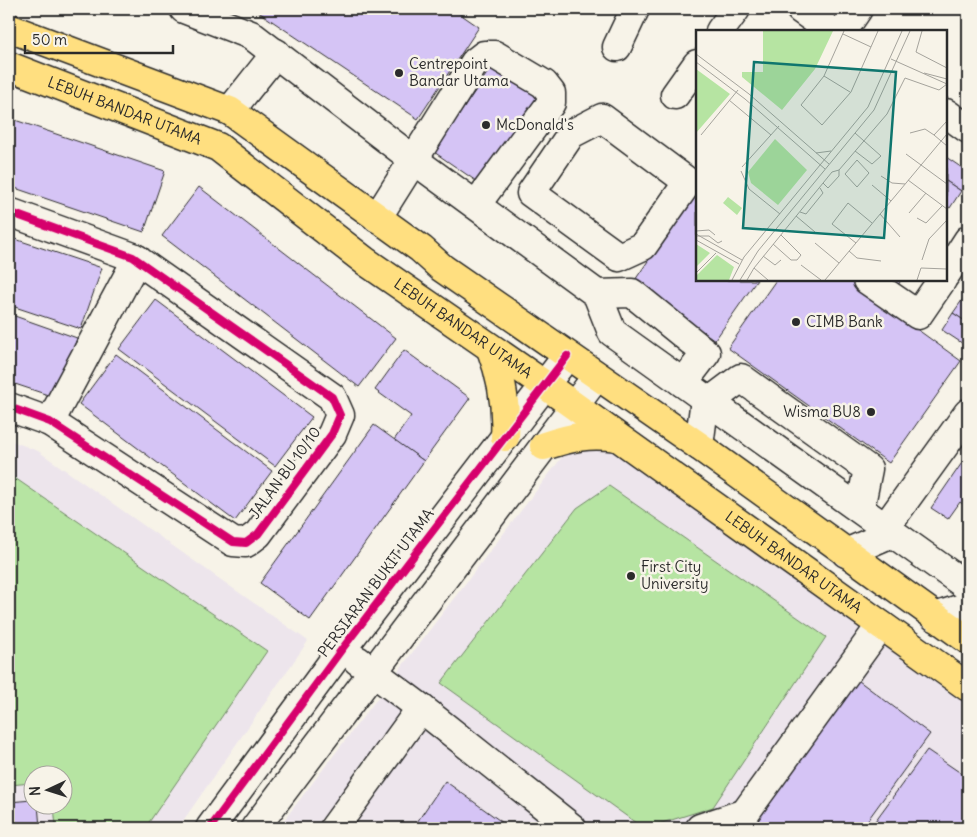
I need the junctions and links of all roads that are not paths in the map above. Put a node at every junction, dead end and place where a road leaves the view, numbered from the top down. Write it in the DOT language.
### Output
graph roads {
  1 [pos="184,9"];
  2 [pos="635,9"];
  3 [pos="736,9"];
  4 [pos="800,9"];
  5 [pos="858,9"];
  6 [pos="9,28"];
  7 [pos="721,30"];
  8 [pos="830,30"];
  9 [pos="844,30"];
  10 [pos="617,47"];
  11 [pos="276,53"];
  12 [pos="696,65"];
  13 [pos="9,66"];
  14 [pos="675,95"];
  15 [pos="230,111"];
  16 [pos="947,114"];
  17 [pos="968,129"];
  18 [pos="414,160"];
  19 [pos="540,200"];
  20 [pos="476,205"];
  21 [pos="9,212"];
  22 [pos="377,218"];
  23 [pos="518,236"];
  24 [pos="968,240"];
  25 [pos="137,259"];
  26 [pos="947,272"];
  27 [pos="869,281"];
  28 [pos="941,281"];
  29 [pos="597,294"];
  30 [pos="492,348"];
  31 [pos="566,356"];
  32 [pos="597,376"];
  33 [pos="683,383"];
  34 [pos="545,385"];
  35 [pos="707,400"];
  36 [pos="574,406"];
  37 [pos="9,407"];
  38 [pos="968,413"];
  39 [pos="50,422"];
  40 [pos="505,437"];
  41 [pos="617,437"];
  42 [pos="544,446"];
  43 [pos="699,446"];
  44 [pos="860,509"];
  45 [pos="889,530"];
  46 [pos="846,554"];
  47 [pos="968,588"];
  48 [pos="968,606"];
  49 [pos="936,617"];
  50 [pos="880,625"];
  51 [pos="968,640"];
  52 [pos="342,649"];
  53 [pos="369,676"];
  54 [pos="968,687"];
  55 [pos="418,712"];
  56 [pos="210,828"];
  57 [pos="255,828"];
  58 [pos="334,828"];
  59 [pos="572,828"];
  60 [pos="700,828"];
  1 -- 11 [label="street"];
  2 -- 10 [label="street"];
  3 -- 7 [label="street"];
  4 -- 8 [label="street"];
  5 -- 9 [label="street"];
  6 -- 15 [label="main road"];
  11 -- 15 [label="street"];
  11 -- 18 [label="street"];
  12 -- 14 [label="street"];
  13 -- 30 [label="main road, LEBUH BANDAR UTAMA"];
  15 -- 22 [label="main road"];
  16 -- 17 [label="street"];
  18 -- 20 [label="street"];
  18 -- 20 [label="street"];
  18 -- 22 [label="street"];
  19 -- 19 [label="street"];
  19 -- 23 [label="street"];
  20 -- 23 [label="street"];
  21 -- 25 [label="street, JALAN BU 10/10"];
  22 -- 31 [label="main road"];
  23 -- 29 [label="street"];
  24 -- 26 [label="street"];
  25 -- 39 [label="street"];
  25 -- 39 [label="street, JALAN BU 10/10"];
  27 -- 28 [label="street"];
  29 -- 33 [label="street"];
  29 -- 33 [label="street"];
  30 -- 34 [label="main road, LEBUH BANDAR UTAMA"];
  30 -- 40 [label="main road"];
  31 -- 32 [label="main road"];
  31 -- 34 [label="street, PERSIARAN BUKIT UTAMA"];
  32 -- 36 [label="street"];
  32 -- 43 [label="main road"];
  33 -- 35 [label="street"];
  34 -- 36 [label="main road, LEBUH BANDAR UTAMA"];
  34 -- 40 [label="street, PERSIARAN BUKIT UTAMA"];
  35 -- 43 [label="street"];
  35 -- 44 [label="street"];
  35 -- 44 [label="street"];
  36 -- 41 [label="main road, LEBUH BANDAR UTAMA"];
  36 -- 42 [label="street"];
  37 -- 39 [label="street, JALAN BU 10/10"];
  38 -- 45 [label="street"];
  40 -- 52 [label="street, PERSIARAN BUKIT UTAMA"];
  41 -- 42 [label="main road"];
  41 -- 50 [label="main road, LEBUH BANDAR UTAMA"];
  42 -- 53 [label="street"];
  43 -- 46 [label="main road"];
  44 -- 45 [label="street"];
  45 -- 46 [label="street"];
  45 -- 47 [label="street"];
  46 -- 49 [label="main road"];
  48 -- 49 [label="street"];
  49 -- 51 [label="main road"];
  50 -- 54 [label="main road, LEBUH BANDAR UTAMA"];
  50 -- 60 [label="street"];
  52 -- 53 [label="street"];
  52 -- 56 [label="street, PERSIARAN BUKIT UTAMA"];
  53 -- 55 [label="street"];
  53 -- 57 [label="street"];
  55 -- 58 [label="street"];
  55 -- 59 [label="street"];
}
